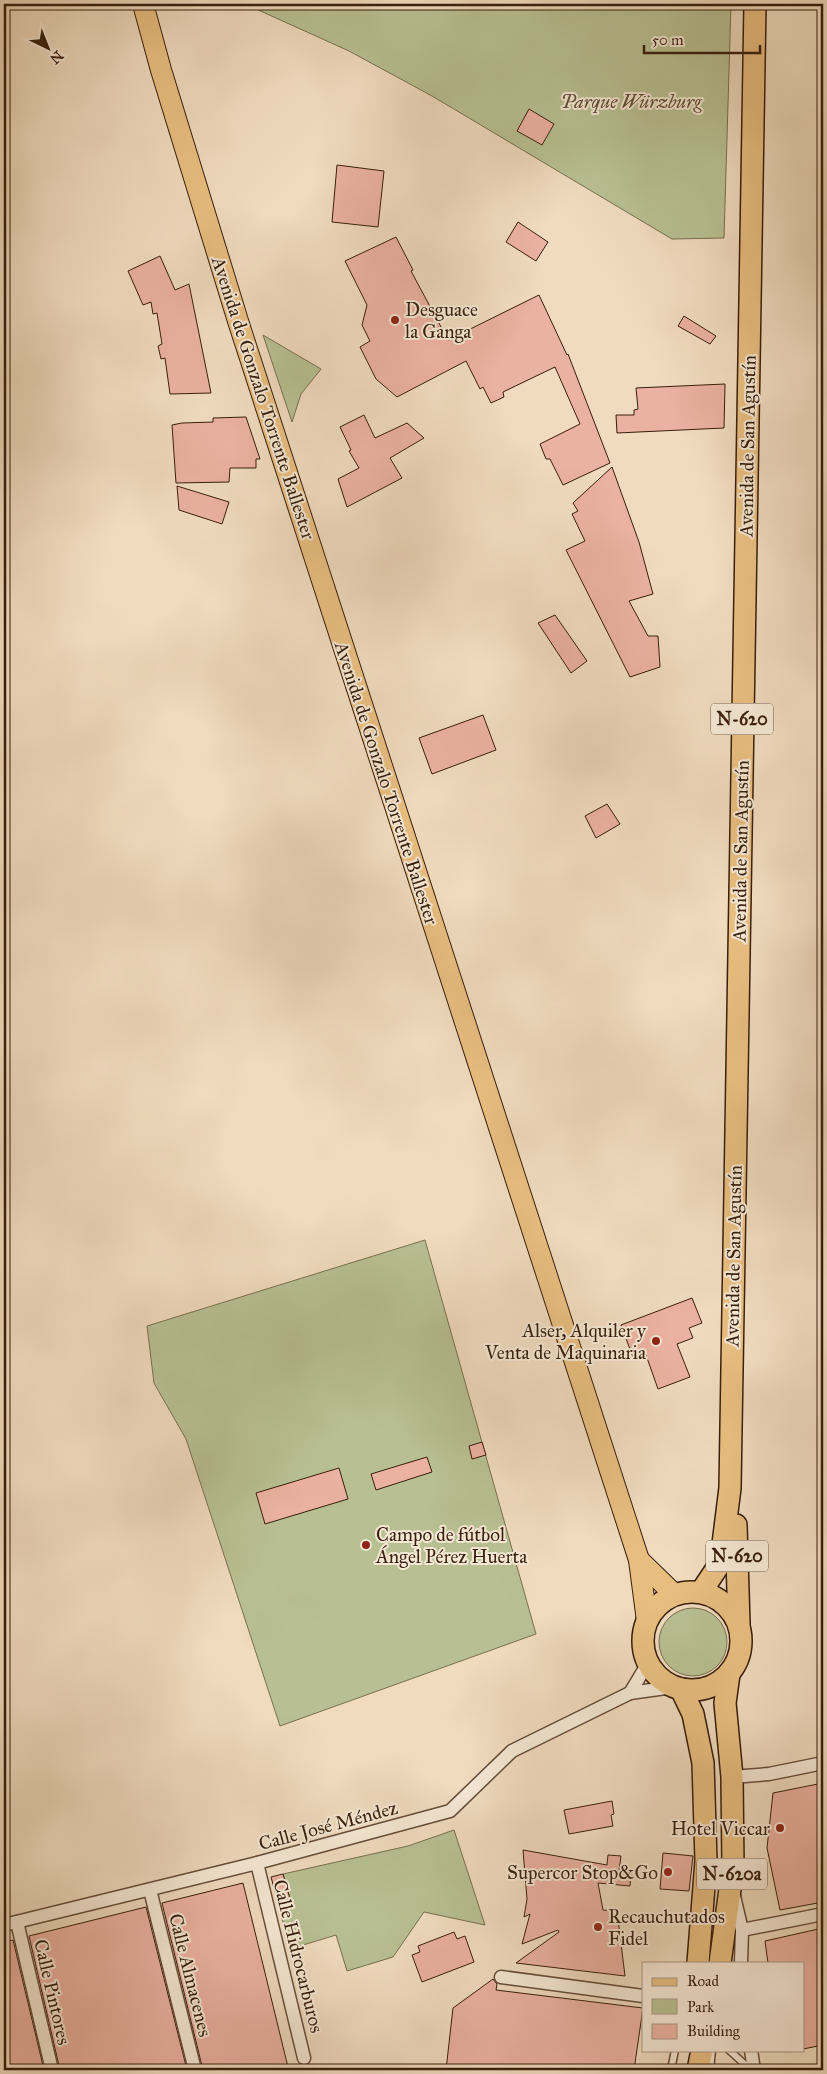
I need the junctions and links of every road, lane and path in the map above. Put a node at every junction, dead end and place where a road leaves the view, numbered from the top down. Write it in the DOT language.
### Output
graph roads {
  1 [pos="143,4"];
  2 [pos="755,4"];
  3 [pos="730,1488"];
  4 [pos="639,1560"];
  5 [pos="701,1592"];
  6 [pos="675,1595"];
  7 [pos="647,1621"];
  8 [pos="739,1624"];
  9 [pos="648,1663"];
  10 [pos="729,1674"];
  11 [pos="677,1688"];
  12 [pos="630,1693"];
  13 [pos="823,1763"];
  14 [pos="732,1777"];
  15 [pos="257,1863"];
  16 [pos="732,1884"];
  17 [pos="150,1890"];
  18 [pos="823,1914"];
  19 [pos="18,1922"];
  20 [pos="4,1925"];
  21 [pos="742,1930"];
  22 [pos="726,1961"];
  23 [pos="696,1962"];
  24 [pos="500,1977"];
  25 [pos="642,1996"];
  26 [pos="675,2052"];
  27 [pos="689,2052"];
  28 [pos="702,2052"];
  29 [pos="712,2052"];
  30 [pos="731,2052"];
  31 [pos="751,2052"];
  32 [pos="304,2058"];
  33 [pos="52,2070"];
  34 [pos="195,2070"];
  35 [pos="671,2070"];
  36 [pos="686,2070"];
  37 [pos="698,2070"];
  38 [pos="710,2070"];
  39 [pos="753,2070"];
  1 -- 4 [label="main road, Avenida de Gonzalo Torrente Ballester"];
  2 -- 3 [label="highway, Avenida de San Agustín / N-620"];
  3 -- 5 [label="highway, Avenida de San Agustín / N-620"];
  3 -- 8 [label="highway, Avenida de San Agustín / N-620"];
  4 -- 6 [label="main road, Avenida de Gonzalo Torrente Ballester"];
  4 -- 7 [label="main road, Avenida de Gonzalo Torrente Ballester"];
  5 -- 6 [label="highway, N-620"];
  5 -- 8 [label="highway, N-620"];
  6 -- 7 [label="highway"];
  7 -- 9 [label="highway"];
  8 -- 10 [label="highway, N-620"];
  9 -- 11 [label="highway"];
  9 -- 12 [label="street"];
  10 -- 11 [label="highway"];
  10 -- 14 [label="highway, N-620a"];
  11 -- 12 [label="street, Calle José Méndez"];
  11 -- 23 [label="highway, N-620a"];
  12 -- 15 [label="street, Calle José Méndez"];
  13 -- 14 [label="street"];
  14 -- 16 [label="highway, N-620a"];
  15 -- 17 [label="street, Calle José Méndez"];
  15 -- 32 [label="street, Calle Hidrocarburos"];
  16 -- 21 [label="street"];
  16 -- 22 [label="highway, N-620a"];
  17 -- 19 [label="street, Calle José Méndez"];
  17 -- 34 [label="street, Calle Almacenes"];
  18 -- 21 [label="street"];
  19 -- 20 [label="street, Calle José Méndez"];
  19 -- 33 [label="street, Calle Pintores"];
  21 -- 22 [label="street"];
  24 -- 25 [label="street"];
  26 -- 35 [label="lane"];
  27 -- 36 [label="highway"];
  28 -- 37 [label="highway"];
  29 -- 38 [label="lane"];
  30 -- 39 [label="lane"];
  31 -- 39 [label="street"];
}
